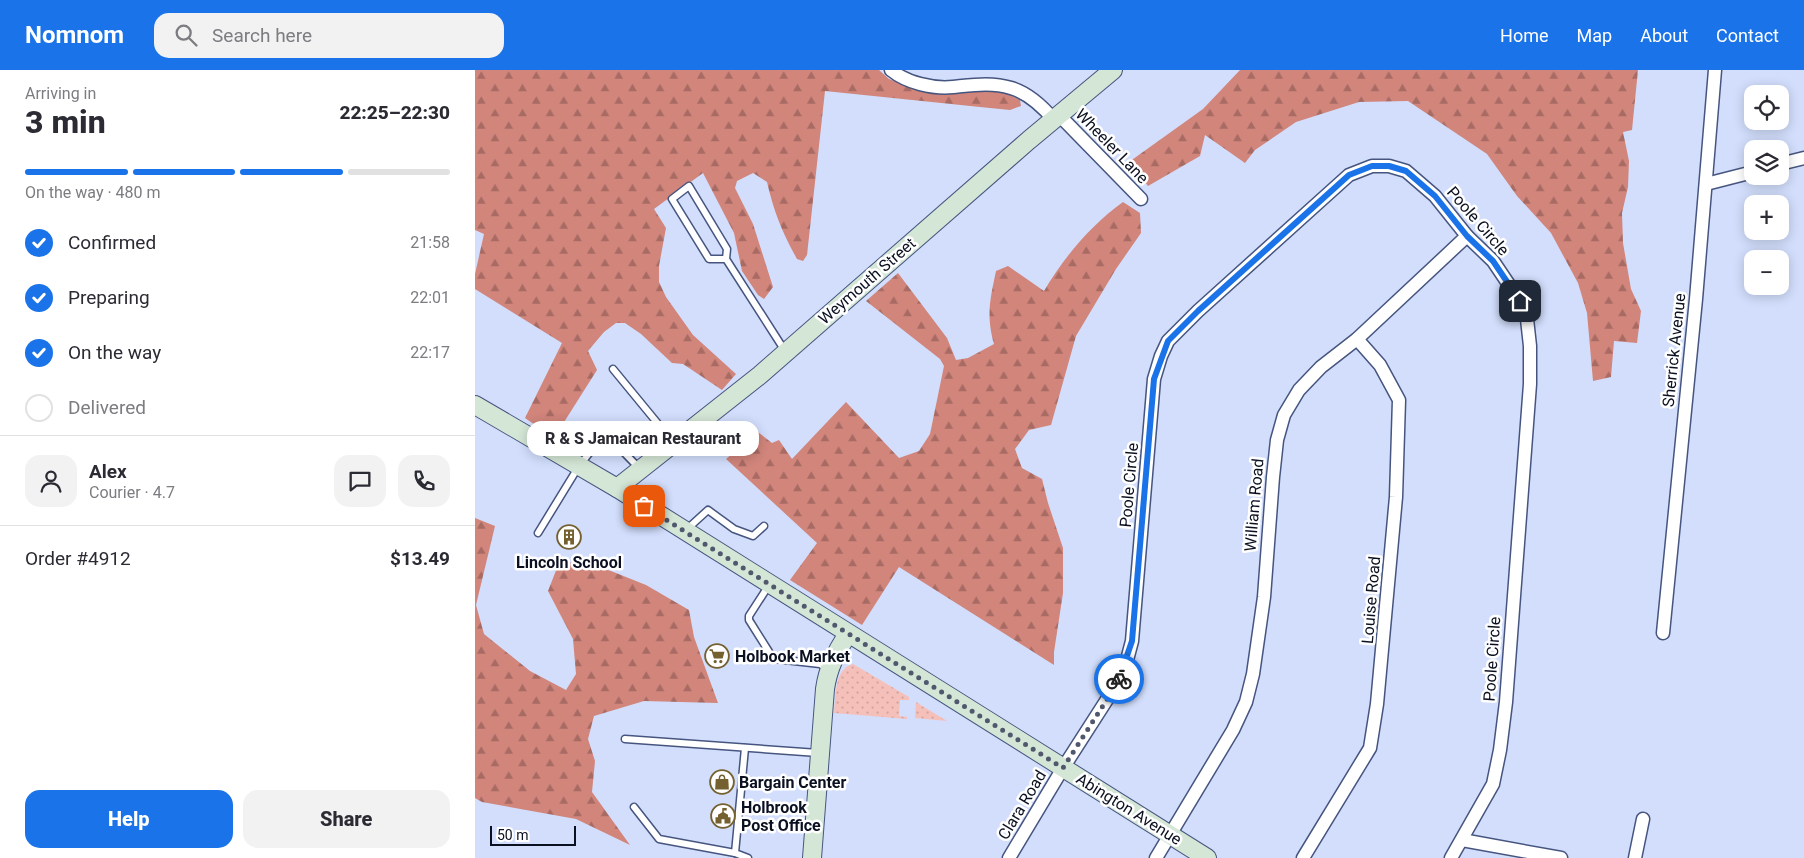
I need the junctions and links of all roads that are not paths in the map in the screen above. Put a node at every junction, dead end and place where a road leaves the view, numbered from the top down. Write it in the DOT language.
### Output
graph roads {
  1 [pos="891,70"];
  2 [pos="1113,70"];
  3 [pos="1715,70"];
  4 [pos="1057,118"];
  5 [pos="1804,158"];
  6 [pos="1789,162"];
  7 [pos="1744,174"];
  8 [pos="1706,184"];
  9 [pos="1141,199"];
  10 [pos="1467,236"];
  11 [pos="726,259"];
  12 [pos="1357,339"];
  13 [pos="786,352"];
  14 [pos="613,369"];
  15 [pos="475,405"];
  16 [pos="673,443"];
  17 [pos="579,466"];
  18 [pos="640,469"];
  19 [pos="617,488"];
  20 [pos="764,526"];
  21 [pos="685,531"];
  22 [pos="538,533"];
  23 [pos="770,584"];
  24 [pos="1663,633"];
  25 [pos="847,634"];
  26 [pos="829,670"];
  27 [pos="625,739"];
  28 [pos="745,748"];
  29 [pos="820,753"];
  30 [pos="1063,768"];
  31 [pos="634,807"];
  32 [pos="1643,819"];
  33 [pos="1170,835"];
  34 [pos="1462,840"];
  35 [pos="735,853"];
  36 [pos="749,858"];
  37 [pos="812,858"];
  38 [pos="1009,858"];
  39 [pos="1157,858"];
  40 [pos="1207,858"];
  41 [pos="1303,858"];
  42 [pos="1451,858"];
  43 [pos="1561,858"];
  44 [pos="1635,858"];
  1 -- 4 [label="street, Wheeler Lane"];
  2 -- 4 [label="main road, Weymouth Street"];
  3 -- 8 [label="street, Sherrick Avenue"];
  4 -- 9 [label="street, Wheeler Lane"];
  4 -- 13 [label="main road, Weymouth Street"];
  5 -- 6 [label="street"];
  7 -- 8 [label="street"];
  8 -- 24 [label="street, Sherrick Avenue"];
  10 -- 12 [label="street, William Road"];
  10 -- 30 [label="street, Poole Circle"];
  10 -- 34 [label="street, Poole Circle"];
  11 -- 11 [label="lane"];
  11 -- 13 [label="lane"];
  12 -- 33 [label="street, William Road"];
  12 -- 41 [label="street, Louise Road"];
  13 -- 16 [label="main road, Weymouth Street"];
  14 -- 16 [label="lane"];
  15 -- 17 [label="main road, Abington Avenue"];
  16 -- 18 [label="main road, Weymouth Street"];
  17 -- 18 [label="lane"];
  17 -- 19 [label="main road, Abington Avenue"];
  17 -- 22 [label="lane"];
  18 -- 19 [label="main road, Weymouth Street"];
  19 -- 21 [label="main road, Abington Avenue"];
  20 -- 21 [label="lane"];
  21 -- 23 [label="main road, Abington Avenue"];
  23 -- 25 [label="main road, Abington Avenue"];
  23 -- 26 [label="lane"];
  25 -- 26 [label="main road"];
  25 -- 30 [label="main road, Abington Avenue"];
  26 -- 29 [label="main road"];
  27 -- 28 [label="lane"];
  28 -- 29 [label="lane"];
  28 -- 35 [label="lane"];
  29 -- 37 [label="main road"];
  30 -- 33 [label="main road, Abington Avenue"];
  30 -- 38 [label="street, Clara Road"];
  31 -- 35 [label="lane"];
  32 -- 44 [label="street"];
  33 -- 39 [label="street, William Road"];
  33 -- 40 [label="main road, Abington Avenue"];
  34 -- 42 [label="street, Poole Circle"];
  34 -- 43 [label="street"];
  35 -- 36 [label="lane"];
}
